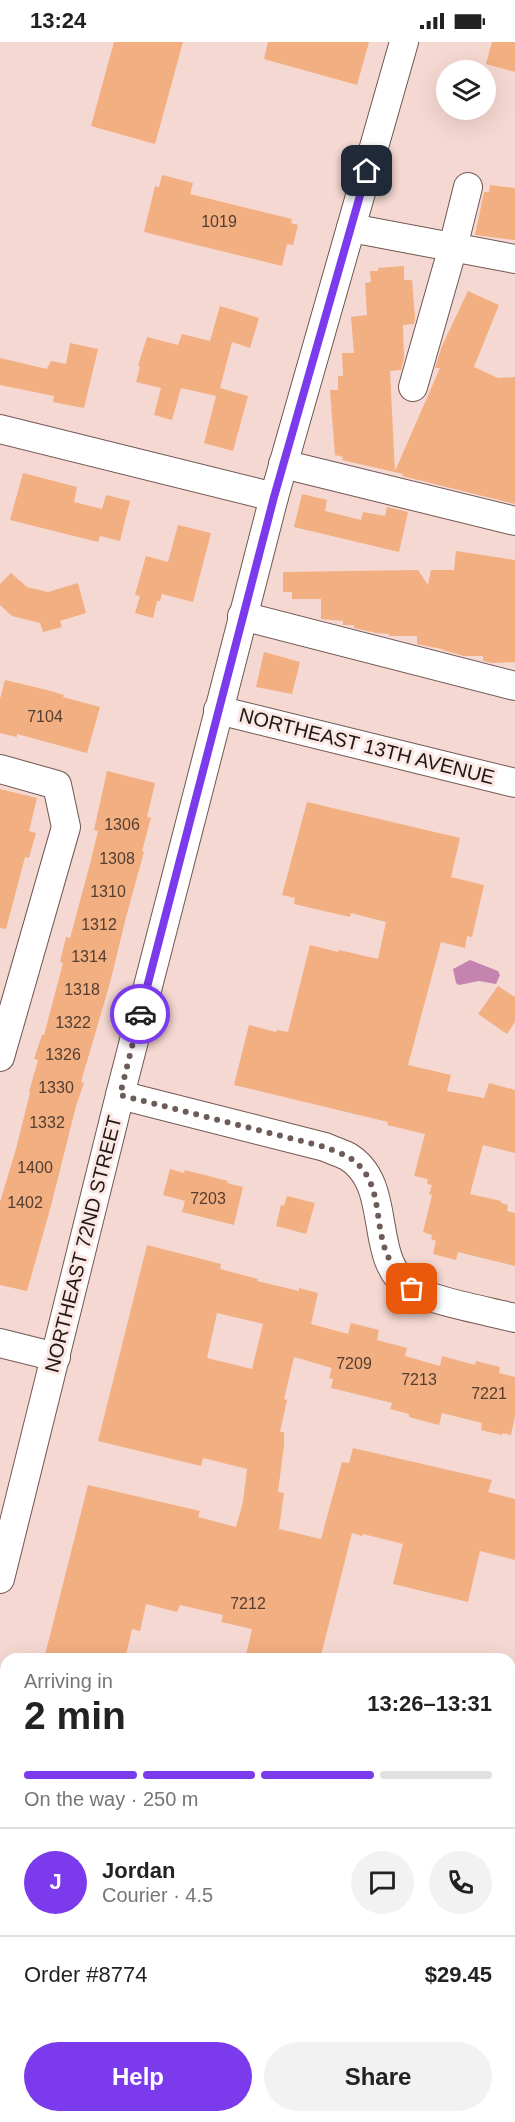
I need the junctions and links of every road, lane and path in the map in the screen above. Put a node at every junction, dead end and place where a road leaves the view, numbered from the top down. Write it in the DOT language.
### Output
graph roads {
  1 [pos="404,42"];
  2 [pos="468,187"];
  3 [pos="351,228"];
  4 [pos="453,247"];
  5 [pos="515,259"];
  6 [pos="413,387"];
  7 [pos="0,429"];
  8 [pos="283,464"];
  9 [pos="274,497"];
  10 [pos="515,521"];
  11 [pos="242,616"];
  12 [pos="515,687"];
  13 [pos="218,710"];
  14 [pos="0,769"];
  15 [pos="515,783"];
  16 [pos="0,1057"];
  17 [pos="120,1095"];
  18 [pos="515,1318"];
  19 [pos="0,1343"];
  20 [pos="56,1357"];
  21 [pos="0,1579"];
  1 -- 3 [label="street, NORTHEAST 72ND STREET"];
  2 -- 4 [label="street"];
  3 -- 4 [label="street"];
  3 -- 8 [label="street, NORTHEAST 72ND STREET"];
  4 -- 5 [label="street"];
  4 -- 6 [label="street"];
  7 -- 9 [label="street"];
  8 -- 9 [label="street, NORTHEAST 72ND STREET"];
  8 -- 10 [label="street"];
  9 -- 11 [label="street, NORTHEAST 72ND STREET"];
  11 -- 12 [label="street"];
  11 -- 13 [label="street, NORTHEAST 72ND STREET"];
  13 -- 15 [label="street, NORTHEAST 13TH AVENUE"];
  13 -- 17 [label="street, NORTHEAST 72ND STREET"];
  14 -- 16 [label="street"];
  17 -- 18 [label="street"];
  17 -- 20 [label="street, NORTHEAST 72ND STREET"];
  19 -- 20 [label="street"];
  20 -- 21 [label="street, NORTHEAST 72ND STREET"];
}
